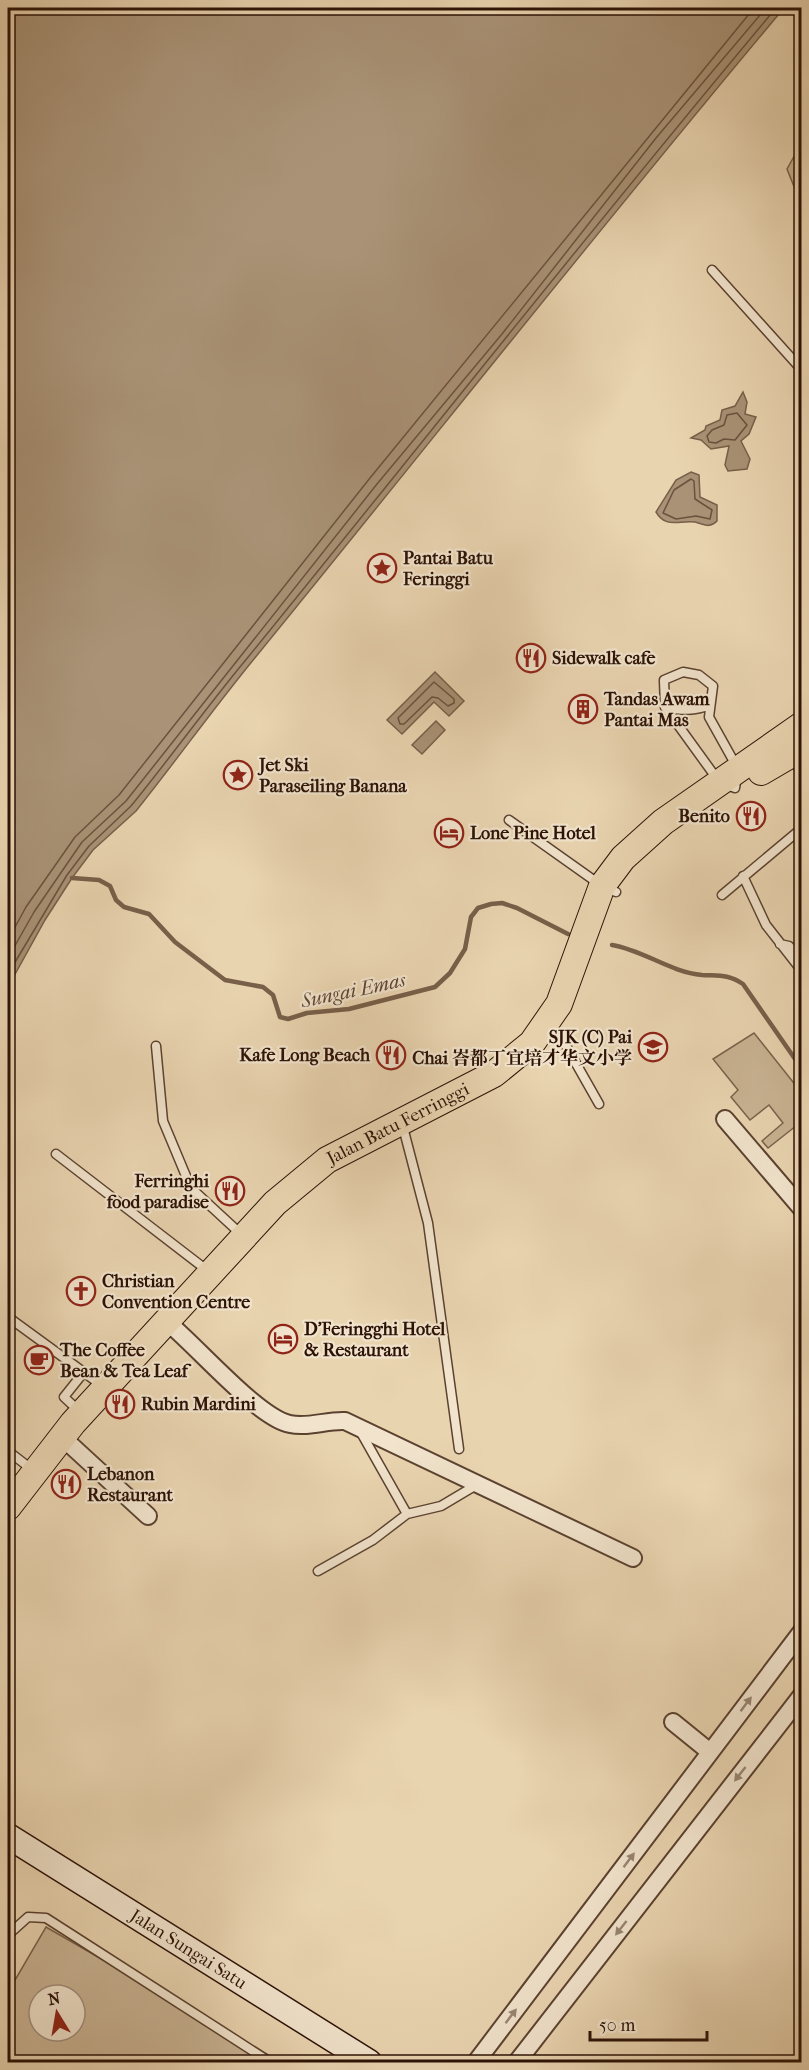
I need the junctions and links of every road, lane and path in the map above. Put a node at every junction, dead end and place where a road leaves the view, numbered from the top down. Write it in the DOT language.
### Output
graph roads {
  1 [pos="712,270"];
  2 [pos="801,370"];
  3 [pos="710,705"];
  4 [pos="665,707"];
  5 [pos="801,725"];
  6 [pos="798,759"];
  7 [pos="731,780"];
  8 [pos="509,819"];
  9 [pos="801,828"];
  10 [pos="743,876"];
  11 [pos="609,889"];
  12 [pos="722,895"];
  13 [pos="780,944"];
  14 [pos="801,960"];
  15 [pos="801,971"];
  16 [pos="549,1030"];
  17 [pos="156,1046"];
  18 [pos="599,1104"];
  19 [pos="725,1119"];
  20 [pos="402,1126"];
  21 [pos="56,1154"];
  22 [pos="801,1209"];
  23 [pos="247,1239"];
  24 [pos="214,1276"];
  25 [pos="8,1317"];
  26 [pos="170,1324"];
  27 [pos="84,1372"];
  28 [pos="111,1391"];
  29 [pos="82,1413"];
  30 [pos="358,1429"];
  31 [pos="66,1440"];
  32 [pos="459,1449"];
  33 [pos="8,1451"];
  34 [pos="38,1474"];
  35 [pos="478,1484"];
  36 [pos="8,1507"];
  37 [pos="407,1514"];
  38 [pos="148,1516"];
  39 [pos="8,1523"];
  40 [pos="633,1558"];
  41 [pos="318,1571"];
  42 [pos="801,1631"];
  43 [pos="801,1695"];
  44 [pos="673,1722"];
  45 [pos="710,1752"];
  46 [pos="8,1836"];
  47 [pos="8,1935"];
  48 [pos="267,2060"];
  49 [pos="369,2062"];
  50 [pos="476,2062"];
  51 [pos="517,2062"];
  1 -- 2 [label="lane"];
  3 -- 4 [label="lane"];
  3 -- 4 [label="lane"];
  3 -- 7 [label="lane"];
  4 -- 7 [label="lane"];
  5 -- 7 [label="main road, Jalan Batu Ferringgi"];
  6 -- 7 [label="main road, Jalan Batu Ferringgi"];
  7 -- 11 [label="main road, Jalan Batu Ferringgi"];
  8 -- 11 [label="lane"];
  9 -- 10 [label="lane"];
  10 -- 12 [label="lane"];
  10 -- 13 [label="lane"];
  11 -- 16 [label="main road, Jalan Batu Ferringgi"];
  13 -- 14 [label="lane"];
  13 -- 15 [label="lane"];
  16 -- 18 [label="lane"];
  16 -- 20 [label="main road, Jalan Batu Ferringgi"];
  17 -- 23 [label="lane"];
  19 -- 22 [label="street"];
  20 -- 23 [label="main road, Jalan Batu Ferringgi"];
  20 -- 32 [label="lane"];
  21 -- 24 [label="lane"];
  23 -- 24 [label="main road, Jalan Batu Ferringgi"];
  24 -- 26 [label="main road, Jalan Batu Ferringgi"];
  25 -- 27 [label="lane"];
  26 -- 28 [label="main road, Jalan Batu Ferringgi"];
  26 -- 30 [label="street"];
  27 -- 28 [label="lane"];
  27 -- 29 [label="lane"];
  28 -- 29 [label="main road, Jalan Batu Ferringgi"];
  28 -- 31 [label="main road, Jalan Batu Ferringgi"];
  29 -- 31 [label="main road, Jalan Batu Ferringgi"];
  30 -- 35 [label="street"];
  30 -- 37 [label="lane"];
  31 -- 34 [label="main road, Jalan Batu Ferringgi"];
  31 -- 38 [label="street"];
  33 -- 34 [label="lane"];
  34 -- 36 [label="main road, Jalan Batu Ferringgi"];
  34 -- 39 [label="main road, Jalan Batu Ferringgi"];
  35 -- 37 [label="lane"];
  35 -- 40 [label="street"];
  37 -- 41 [label="lane"];
  45 -- 42 [label="street, one-way"];
  43 -- 51 [label="street, one-way"];
  44 -- 45 [label="street"];
  50 -- 45 [label="street, one-way"];
  46 -- 49 [label="street, Jalan Sungai Satu"];
  47 -- 48 [label="lane"];
}
